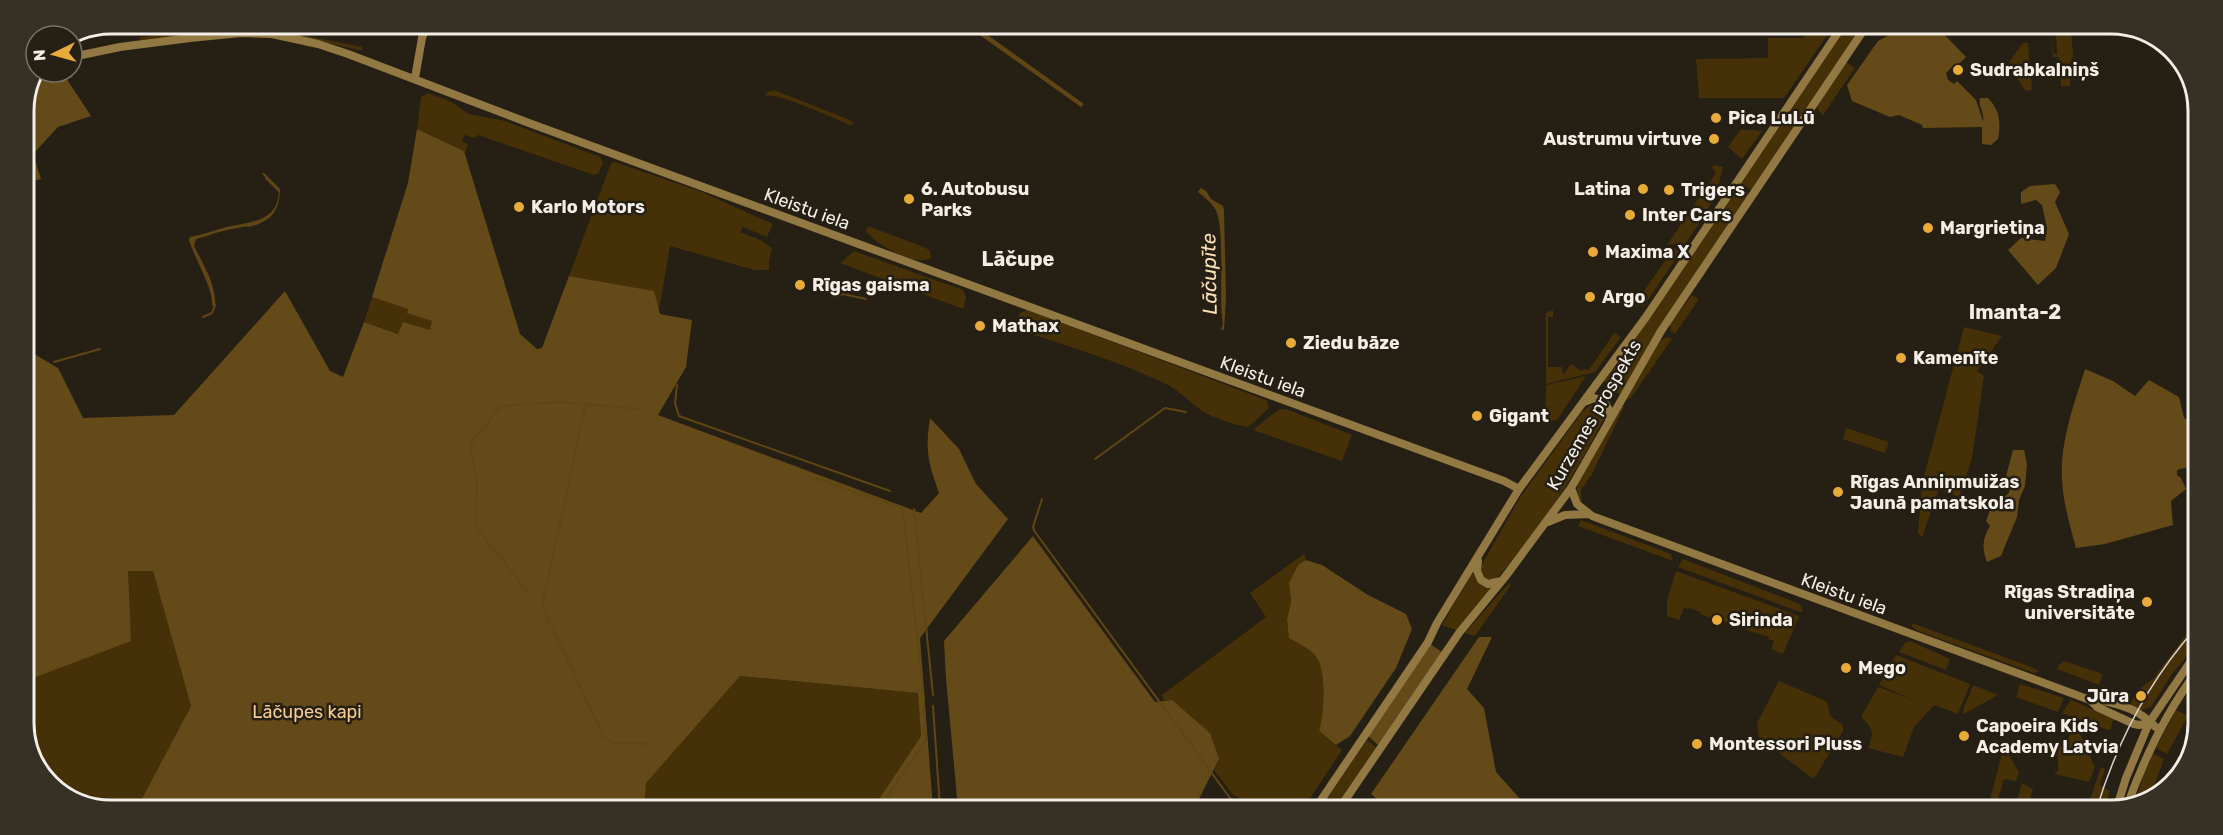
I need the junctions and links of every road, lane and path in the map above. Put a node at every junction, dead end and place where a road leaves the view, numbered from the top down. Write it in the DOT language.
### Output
graph roads {
  1 [pos="232,34"];
  2 [pos="272,34"];
  3 [pos="424,34"];
  4 [pos="1837,34"];
  5 [pos="1861,34"];
  6 [pos="84,54"];
  7 [pos="415,78"];
  8 [pos="1581,404"];
  9 [pos="1608,422"];
  10 [pos="1571,488"];
  11 [pos="1519,489"];
  12 [pos="1589,514"];
  13 [pos="1546,523"];
  14 [pos="1479,557"];
  15 [pos="1502,581"];
  16 [pos="2188,665"];
  17 [pos="2188,685"];
  18 [pos="2149,723"];
  19 [pos="2160,730"];
  20 [pos="2130,798"];
  21 [pos="1321,800"];
  22 [pos="1345,800"];
  23 [pos="2119,800"];
  1 -- 6 [label="main road, Kleistu iela"];
  2 -- 7 [label="main road, Kleistu iela"];
  3 -- 7 [label="main road"];
  4 -- 8 [label="main road, Kurzemes prospekts"];
  5 -- 9 [label="main road, Kurzemes prospekts"];
  7 -- 11 [label="main road, Kleistu iela"];
  8 -- 9 [label="main road"];
  8 -- 11 [label="main road, Kurzemes prospekts"];
  9 -- 10 [label="main road, Kurzemes prospekts"];
  10 -- 12 [label="main road"];
  10 -- 13 [label="main road, Kurzemes prospekts"];
  11 -- 14 [label="main road, Kurzemes prospekts"];
  12 -- 13 [label="main road, Kleistu iela"];
  12 -- 18 [label="main road, Kleistu iela"];
  13 -- 15 [label="main road, Kurzemes prospekts"];
  14 -- 15 [label="main road"];
  14 -- 21 [label="main road, Kurzemes prospekts"];
  15 -- 22 [label="main road, Kurzemes prospekts"];
  16 -- 18 [label="main road"];
  17 -- 19 [label="main road"];
  18 -- 19 [label="main road, Kleistu iela"];
  18 -- 23 [label="main road"];
  19 -- 20 [label="main road"];
}
